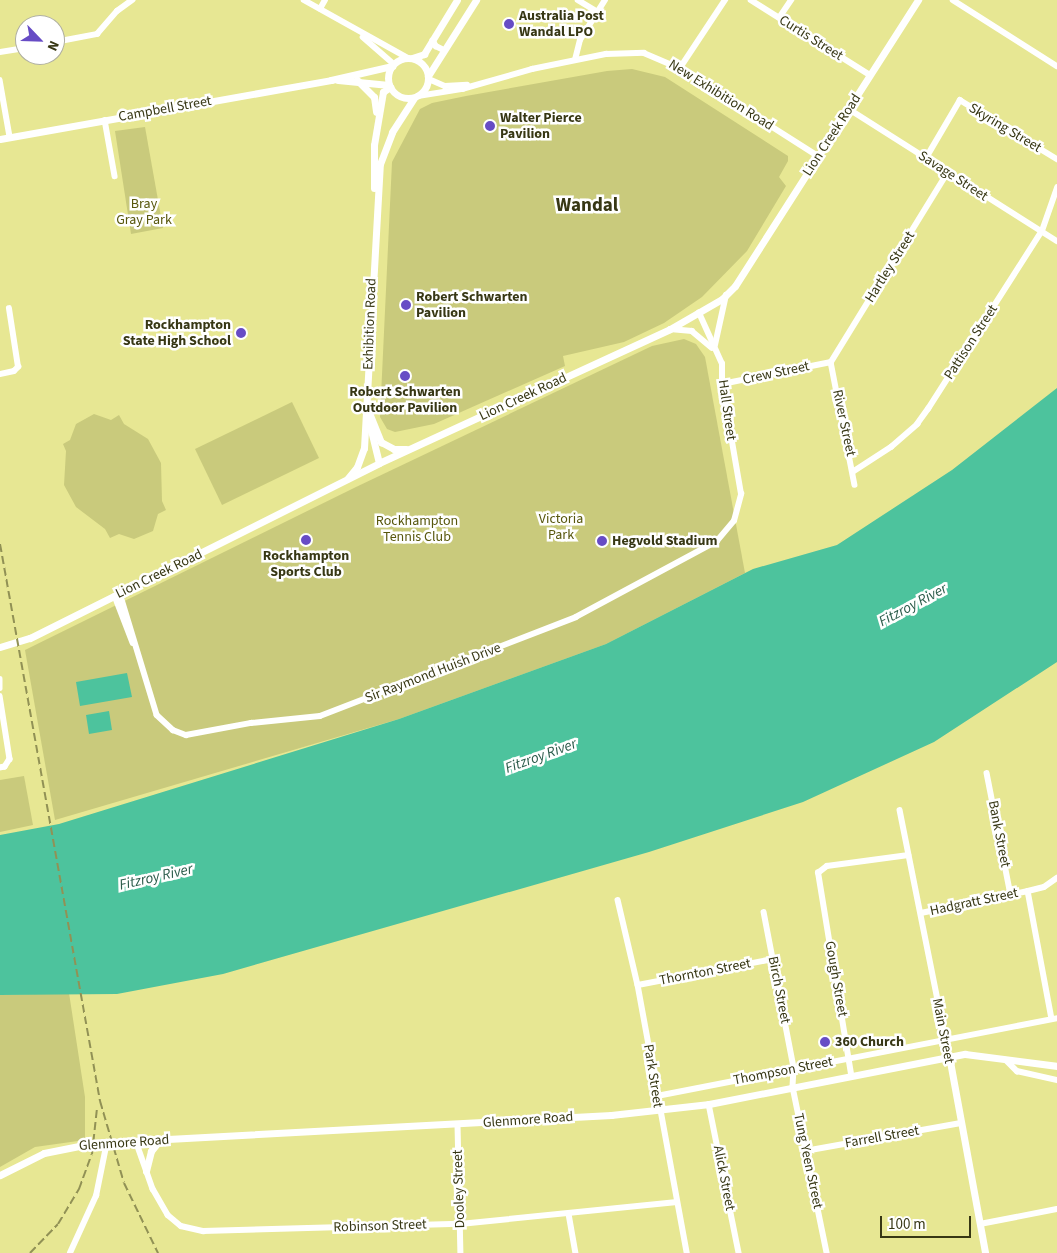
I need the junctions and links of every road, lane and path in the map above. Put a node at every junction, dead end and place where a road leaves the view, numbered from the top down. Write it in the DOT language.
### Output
graph roads {
  1 [pos="132,0"];
  2 [pos="304,0"];
  3 [pos="325,0"];
  4 [pos="457,0"];
  5 [pos="476,0"];
  6 [pos="578,0"];
  7 [pos="605,0"];
  8 [pos="725,0"];
  9 [pos="751,0"];
  10 [pos="791,0"];
  11 [pos="918,0"];
  12 [pos="953,0"];
  13 [pos="320,9"];
  14 [pos="598,12"];
  15 [pos="779,18"];
  16 [pos="358,32"];
  17 [pos="65,40"];
  18 [pos="433,40"];
  19 [pos="15,50"];
  20 [pos="444,50"];
  21 [pos="0,52"];
  22 [pos="410,58"];
  23 [pos="575,60"];
  24 [pos="393,65"];
  25 [pos="1057,66"];
  26 [pos="680,68"];
  27 [pos="870,75"];
  28 [pos="429,78"];
  29 [pos="0,80"];
  30 [pos="331,80"];
  31 [pos="358,80"];
  32 [pos="390,86"];
  33 [pos="471,86"];
  34 [pos="416,97"];
  35 [pos="849,109"];
  36 [pos="105,120"];
  37 [pos="10,137"];
  38 [pos="0,139"];
  39 [pos="374,145"];
  40 [pos="818,156"];
  41 [pos="926,158"];
  42 [pos="1057,159"];
  43 [pos="948,172"];
  44 [pos="115,176"];
  45 [pos="1057,188"];
  46 [pos="1042,231"];
  47 [pos="374,241"];
  48 [pos="1057,241"];
  49 [pos="726,295"];
  50 [pos="9,309"];
  51 [pos="699,313"];
  52 [pos="670,329"];
  53 [pos="715,351"];
  54 [pos="831,362"];
  55 [pos="0,374"];
  56 [pos="722,384"];
  57 [pos="367,407"];
  58 [pos="411,449"];
  59 [pos="379,463"];
  60 [pos="854,471"];
  61 [pos="345,481"];
  62 [pos="856,486"];
  63 [pos="738,511"];
  64 [pos="117,594"];
  65 [pos="0,647"];
  66 [pos="0,679"];
  67 [pos="0,688"];
  68 [pos="0,696"];
  69 [pos="0,768"];
  70 [pos="987,772"];
  71 [pos="900,810"];
  72 [pos="908,855"];
  73 [pos="1057,878"];
  74 [pos="1028,891"];
  75 [pos="1011,895"];
  76 [pos="618,900"];
  77 [pos="764,912"];
  78 [pos="921,913"];
  79 [pos="773,959"];
  80 [pos="638,985"];
  81 [pos="1055,1019"];
  82 [pos="946,1040"];
  83 [pos="949,1056"];
  84 [pos="849,1058"];
  85 [pos="1006,1060"];
  86 [pos="1057,1066"];
  87 [pos="794,1068"];
  88 [pos="851,1074"];
  89 [pos="1057,1080"];
  90 [pos="793,1088"];
  91 [pos="657,1096"];
  92 [pos="709,1104"];
  93 [pos="659,1110"];
  94 [pos="960,1123"];
  95 [pos="458,1125"];
  96 [pos="160,1140"];
  97 [pos="107,1142"];
  98 [pos="136,1142"];
  99 [pos="805,1151"];
  100 [pos="146,1171"];
  101 [pos="0,1175"];
  102 [pos="677,1202"];
  103 [pos="1057,1209"];
  104 [pos="569,1214"];
  105 [pos="460,1224"];
  106 [pos="980,1224"];
  107 [pos="70,1252"];
  108 [pos="461,1253"];
  109 [pos="576,1253"];
  110 [pos="687,1253"];
  111 [pos="739,1253"];
  112 [pos="827,1253"];
  113 [pos="985,1253"];
  1 -- 17 [label="street"];
  2 -- 13 [label="street"];
  3 -- 13 [label="street"];
  4 -- 18 [label="street"];
  5 -- 20 [label="street"];
  6 -- 14 [label="street"];
  7 -- 14 [label="street"];
  8 -- 26 [label="street"];
  9 -- 15 [label="street, Curtis Street"];
  10 -- 15 [label="street"];
  11 -- 27 [label="street, Lion Creek Road"];
  12 -- 25 [label="street"];
  13 -- 16 [label="street"];
  14 -- 23 [label="street"];
  15 -- 27 [label="street, Curtis Street"];
  16 -- 22 [label="street"];
  16 -- 24 [label="street"];
  18 -- 20 [label="street"];
  18 -- 22 [label="street"];
  19 -- 21 [label="street"];
  20 -- 28 [label="street"];
  22 -- 24 [label="street"];
  22 -- 28 [label="street"];
  23 -- 26 [label="street, New Exhibition Road"];
  23 -- 33 [label="street, New Exhibition Road"];
  24 -- 30 [label="street, Campbell Street"];
  24 -- 32 [label="street"];
  26 -- 40 [label="street, New Exhibition Road"];
  27 -- 35 [label="street, Lion Creek Road"];
  28 -- 33 [label="street, New Exhibition Road"];
  28 -- 34 [label="street"];
  29 -- 37 [label="street"];
  30 -- 31 [label="street, Campbell Street"];
  30 -- 36 [label="street, Campbell Street"];
  31 -- 32 [label="street, Campbell Street"];
  31 -- 39 [label="street, Exhibition Road"];
  32 -- 34 [label="street"];
  32 -- 39 [label="street, Exhibition Road"];
  33 -- 34 [label="street, New Exhibition Road"];
  34 -- 47 [label="street, Exhibition Road"];
  35 -- 40 [label="street, Lion Creek Road"];
  35 -- 41 [label="street, Savage Street"];
  36 -- 37 [label="street, Campbell Street"];
  36 -- 44 [label="street"];
  37 -- 38 [label="street, Campbell Street"];
  39 -- 47 [label="street, Exhibition Road"];
  40 -- 49 [label="street, Lion Creek Road"];
  41 -- 42 [label="street, Skyring Street"];
  41 -- 43 [label="street, Savage Street"];
  43 -- 46 [label="street, Savage Street"];
  43 -- 54 [label="street, Hartley Street"];
  45 -- 46 [label="street, Pattison Street"];
  46 -- 48 [label="street, Savage Street"];
  46 -- 60 [label="street, Pattison Street"];
  47 -- 57 [label="street, Exhibition Road"];
  49 -- 51 [label="street, Lion Creek Road"];
  49 -- 53 [label="street"];
  50 -- 55 [label="street"];
  51 -- 52 [label="street, Lion Creek Road"];
  51 -- 53 [label="street, Hall Street"];
  52 -- 53 [label="street"];
  52 -- 58 [label="street, Lion Creek Road"];
  53 -- 56 [label="street, Hall Street"];
  54 -- 56 [label="street, Crew Street"];
  54 -- 60 [label="street, River Street"];
  56 -- 63 [label="street, Hall Street"];
  57 -- 58 [label="street, Exhibition Road"];
  57 -- 59 [label="street, Exhibition Road"];
  57 -- 61 [label="street, Exhibition Road"];
  58 -- 59 [label="street, Lion Creek Road"];
  59 -- 61 [label="street, Lion Creek Road"];
  60 -- 62 [label="street, River Street"];
  61 -- 64 [label="street, Lion Creek Road"];
  63 -- 64 [label="street, Sir Raymond Huish Drive"];
  64 -- 65 [label="street, Lion Creek Road"];
  66 -- 67 [label="street"];
  68 -- 69 [label="street"];
  70 -- 75 [label="street, Bank Street"];
  71 -- 72 [label="street, Main Street"];
  72 -- 78 [label="street, Main Street"];
  72 -- 84 [label="street, Gough Street"];
  73 -- 74 [label="street, Hadgratt Street"];
  74 -- 75 [label="street, Hadgratt Street"];
  74 -- 81 [label="street"];
  75 -- 78 [label="street, Hadgratt Street"];
  76 -- 80 [label="street, Park Street"];
  77 -- 79 [label="street, Birch Street"];
  78 -- 82 [label="street, Main Street"];
  79 -- 80 [label="street, Thornton Street"];
  79 -- 87 [label="street, Birch Street"];
  80 -- 91 [label="street, Park Street"];
  81 -- 82 [label="street, Thompson Street"];
  82 -- 83 [label="street, Main Street"];
  82 -- 84 [label="street, Thompson Street"];
  83 -- 85 [label="street, Glenmore Road"];
  83 -- 88 [label="street, Glenmore Road"];
  83 -- 94 [label="street, Main Street"];
  84 -- 87 [label="street, Thompson Street"];
  84 -- 88 [label="street, Gough Street"];
  85 -- 86 [label="street, Glenmore Road"];
  85 -- 89 [label="street"];
  87 -- 90 [label="street, Tung Yeen Street"];
  87 -- 91 [label="street, Thompson Street"];
  88 -- 90 [label="street, Glenmore Road"];
  90 -- 92 [label="street, Glenmore Road"];
  90 -- 99 [label="street, Tung Yeen Street"];
  91 -- 93 [label="street, Park Street"];
  92 -- 93 [label="street, Glenmore Road"];
  92 -- 111 [label="street, Alick Street"];
  93 -- 95 [label="street, Glenmore Road"];
  93 -- 102 [label="street, Park Street"];
  94 -- 99 [label="street, Farrell Street"];
  94 -- 106 [label="street, Main Street"];
  95 -- 96 [label="street, Glenmore Road"];
  95 -- 105 [label="street, Dooley Street"];
  96 -- 98 [label="street, Glenmore Road"];
  96 -- 100 [label="street"];
  97 -- 98 [label="street, Glenmore Road"];
  97 -- 101 [label="street, Glenmore Road"];
  97 -- 107 [label="street"];
  98 -- 100 [label="street, Robinson Street"];
  99 -- 112 [label="street, Tung Yeen Street"];
  100 -- 105 [label="street, Robinson Street"];
  102 -- 104 [label="street, Robinson Street"];
  102 -- 110 [label="street, Park Street"];
  103 -- 106 [label="street"];
  104 -- 105 [label="street, Robinson Street"];
  104 -- 109 [label="street"];
  105 -- 108 [label="street, Dooley Street"];
  106 -- 113 [label="street, Main Street"];
}
